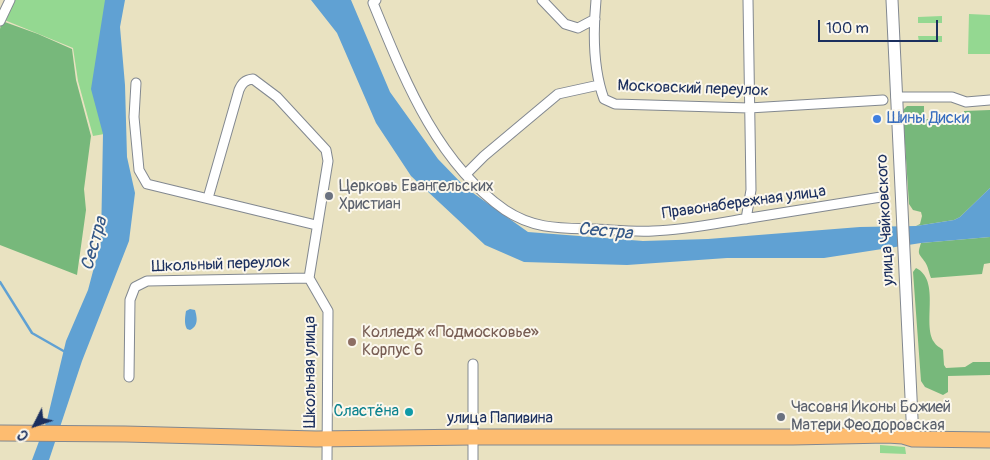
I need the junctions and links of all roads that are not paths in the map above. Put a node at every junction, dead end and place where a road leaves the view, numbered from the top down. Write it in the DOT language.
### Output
graph roads {
  1 [pos="10,0"];
  2 [pos="542,0"];
  3 [pos="596,0"];
  4 [pos="748,0"];
  5 [pos="892,0"];
  6 [pos="374,2"];
  7 [pos="595,19"];
  8 [pos="0,21"];
  9 [pos="136,83"];
  10 [pos="599,85"];
  11 [pos="896,97"];
  12 [pos="883,100"];
  13 [pos="990,100"];
  14 [pos="749,108"];
  15 [pos="466,174"];
  16 [pos="881,197"];
  17 [pos="208,198"];
  18 [pos="746,219"];
  19 [pos="316,225"];
  20 [pos="309,278"];
  21 [pos="473,364"];
  22 [pos="129,377"];
  23 [pos="3,433"];
  24 [pos="473,437"];
  25 [pos="326,439"];
  26 [pos="913,439"];
  27 [pos="990,440"];
  28 [pos="326,460"];
  29 [pos="474,460"];
  1 -- 8 [label="street"];
  2 -- 7 [label="street"];
  3 -- 7 [label="street, Московский переулок"];
  4 -- 14 [label="street"];
  5 -- 11 [label="street, улица Чайковского"];
  6 -- 15 [label="street, Правонабережная улица"];
  7 -- 10 [label="street, Московский переулок"];
  9 -- 17 [label="street"];
  10 -- 14 [label="street, Московский переулок"];
  10 -- 15 [label="street"];
  11 -- 13 [label="street"];
  11 -- 26 [label="street, улица Чайковского"];
  12 -- 14 [label="street, Московский переулок"];
  14 -- 18 [label="street"];
  15 -- 18 [label="street, Правонабережная улица"];
  16 -- 18 [label="street, Правонабережная улица"];
  17 -- 19 [label="street"];
  17 -- 19 [label="street"];
  19 -- 20 [label="street"];
  20 -- 22 [label="street, Школьный переулок"];
  20 -- 25 [label="street, Школьная улица"];
  21 -- 24 [label="street"];
  23 -- 25 [label="highway, улица Папивина"];
  24 -- 25 [label="highway, улица Папивина"];
  24 -- 26 [label="highway, улица Папивина"];
  24 -- 29 [label="street"];
  25 -- 28 [label="street, Школьная улица"];
  26 -- 27 [label="highway, улица Папивина"];
}
